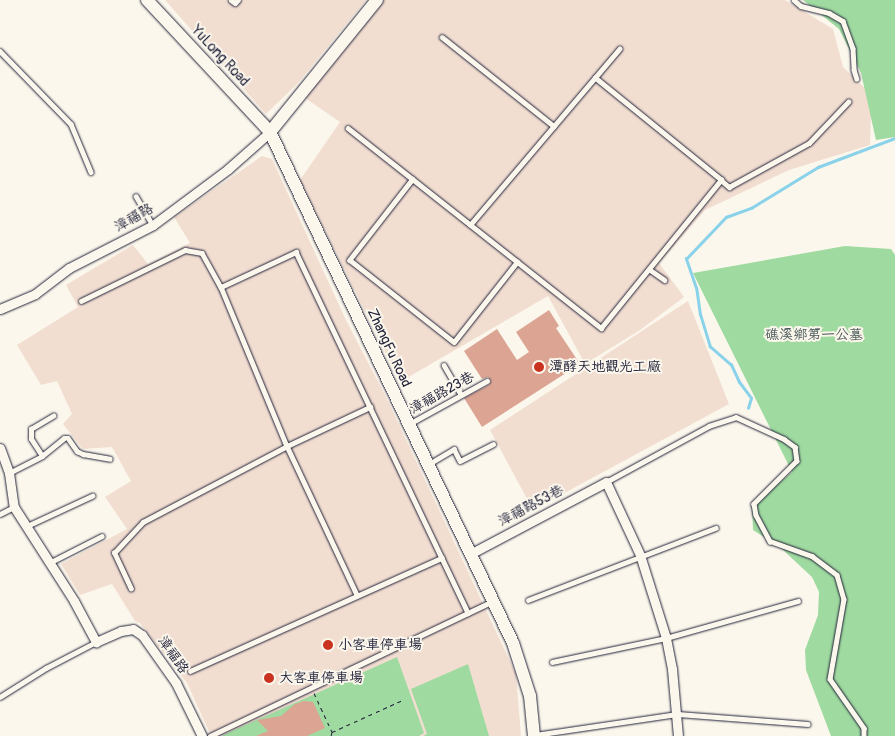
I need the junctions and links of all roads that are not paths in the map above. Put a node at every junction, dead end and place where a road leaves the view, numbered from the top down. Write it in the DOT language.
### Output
graph roads {
  1 [pos="147,0"];
  2 [pos="231,0"];
  3 [pos="238,0"];
  4 [pos="377,0"];
  5 [pos="794,0"];
  6 [pos="442,37"];
  7 [pos="619,49"];
  8 [pos="0,52"];
  9 [pos="594,78"];
  10 [pos="856,79"];
  11 [pos="848,102"];
  12 [pos="554,126"];
  13 [pos="348,128"];
  14 [pos="270,132"];
  15 [pos="91,172"];
  16 [pos="413,179"];
  17 [pos="721,180"];
  18 [pos="136,196"];
  19 [pos="470,224"];
  20 [pos="153,225"];
  21 [pos="517,262"];
  22 [pos="649,268"];
  23 [pos="665,280"];
  24 [pos="221,286"];
  25 [pos="81,301"];
  26 [pos="0,309"];
  27 [pos="444,366"];
  28 [pos="487,381"];
  29 [pos="461,395"];
  30 [pos="370,407"];
  31 [pos="53,416"];
  32 [pos="408,424"];
  33 [pos="493,444"];
  34 [pos="287,446"];
  35 [pos="0,448"];
  36 [pos="42,456"];
  37 [pos="110,459"];
  38 [pos="427,464"];
  39 [pos="9,473"];
  40 [pos="606,482"];
  41 [pos="92,496"];
  42 [pos="14,507"];
  43 [pos="0,514"];
  44 [pos="26,526"];
  45 [pos="716,528"];
  46 [pos="102,536"];
  47 [pos="470,554"];
  48 [pos="640,555"];
  49 [pos="442,558"];
  50 [pos="49,563"];
  51 [pos="131,589"];
  52 [pos="357,595"];
  53 [pos="528,600"];
  54 [pos="493,601"];
  55 [pos="798,602"];
  56 [pos="468,613"];
  57 [pos="666,638"];
  58 [pos="96,642"];
  59 [pos="552,662"];
  60 [pos="190,671"];
  61 [pos="0,696"];
  62 [pos="678,714"];
  63 [pos="808,724"];
  64 [pos="202,736"];
  65 [pos="210,736"];
  66 [pos="534,736"];
  67 [pos="678,736"];
  68 [pos="864,736"];
  1 -- 14 [label="street, YuLong Road"];
  2 -- 3 [label="lane"];
  4 -- 14 [label="street"];
  5 -- 10 [label="lane"];
  6 -- 12 [label="lane"];
  7 -- 9 [label="lane"];
  8 -- 15 [label="lane"];
  9 -- 12 [label="lane"];
  9 -- 17 [label="lane"];
  11 -- 17 [label="lane"];
  12 -- 19 [label="lane"];
  13 -- 16 [label="lane"];
  14 -- 20 [label="street, 漳福路"];
  14 -- 32 [label="street, ZhangFu Road"];
  16 -- 19 [label="lane"];
  16 -- 21 [label="lane"];
  17 -- 22 [label="lane"];
  18 -- 20 [label="lane"];
  19 -- 21 [label="lane"];
  20 -- 26 [label="street, 漳福路"];
  21 -- 22 [label="lane"];
  22 -- 23 [label="lane"];
  24 -- 25 [label="lane"];
  24 -- 30 [label="lane"];
  24 -- 34 [label="lane"];
  27 -- 29 [label="lane"];
  28 -- 29 [label="lane, 漳福路23巷"];
  29 -- 32 [label="lane, 漳福路23巷"];
  30 -- 34 [label="lane"];
  30 -- 49 [label="lane"];
  31 -- 36 [label="lane"];
  32 -- 38 [label="street, ZhangFu Road"];
  33 -- 38 [label="lane"];
  34 -- 51 [label="lane"];
  34 -- 52 [label="lane"];
  35 -- 39 [label="street"];
  36 -- 37 [label="lane"];
  36 -- 39 [label="lane"];
  38 -- 47 [label="street, ZhangFu Road"];
  39 -- 42 [label="street"];
  40 -- 47 [label="street, 漳福路53巷"];
  40 -- 48 [label="street"];
  40 -- 68 [label="lane"];
  41 -- 44 [label="lane"];
  42 -- 43 [label="lane"];
  42 -- 44 [label="street"];
  44 -- 50 [label="street"];
  45 -- 48 [label="lane"];
  46 -- 50 [label="lane"];
  47 -- 54 [label="street, ZhangFu Road"];
  48 -- 53 [label="lane"];
  48 -- 57 [label="street"];
  49 -- 52 [label="lane"];
  49 -- 56 [label="lane"];
  50 -- 58 [label="street"];
  52 -- 60 [label="lane"];
  54 -- 56 [label="lane"];
  54 -- 66 [label="street, ZhangFu Road"];
  55 -- 57 [label="lane"];
  56 -- 65 [label="lane"];
  57 -- 59 [label="lane"];
  57 -- 62 [label="street"];
  58 -- 61 [label="lane, 漳福路"];
  58 -- 64 [label="street, 漳福路"];
  62 -- 63 [label="lane"];
  62 -- 66 [label="lane"];
  62 -- 67 [label="street"];
}
